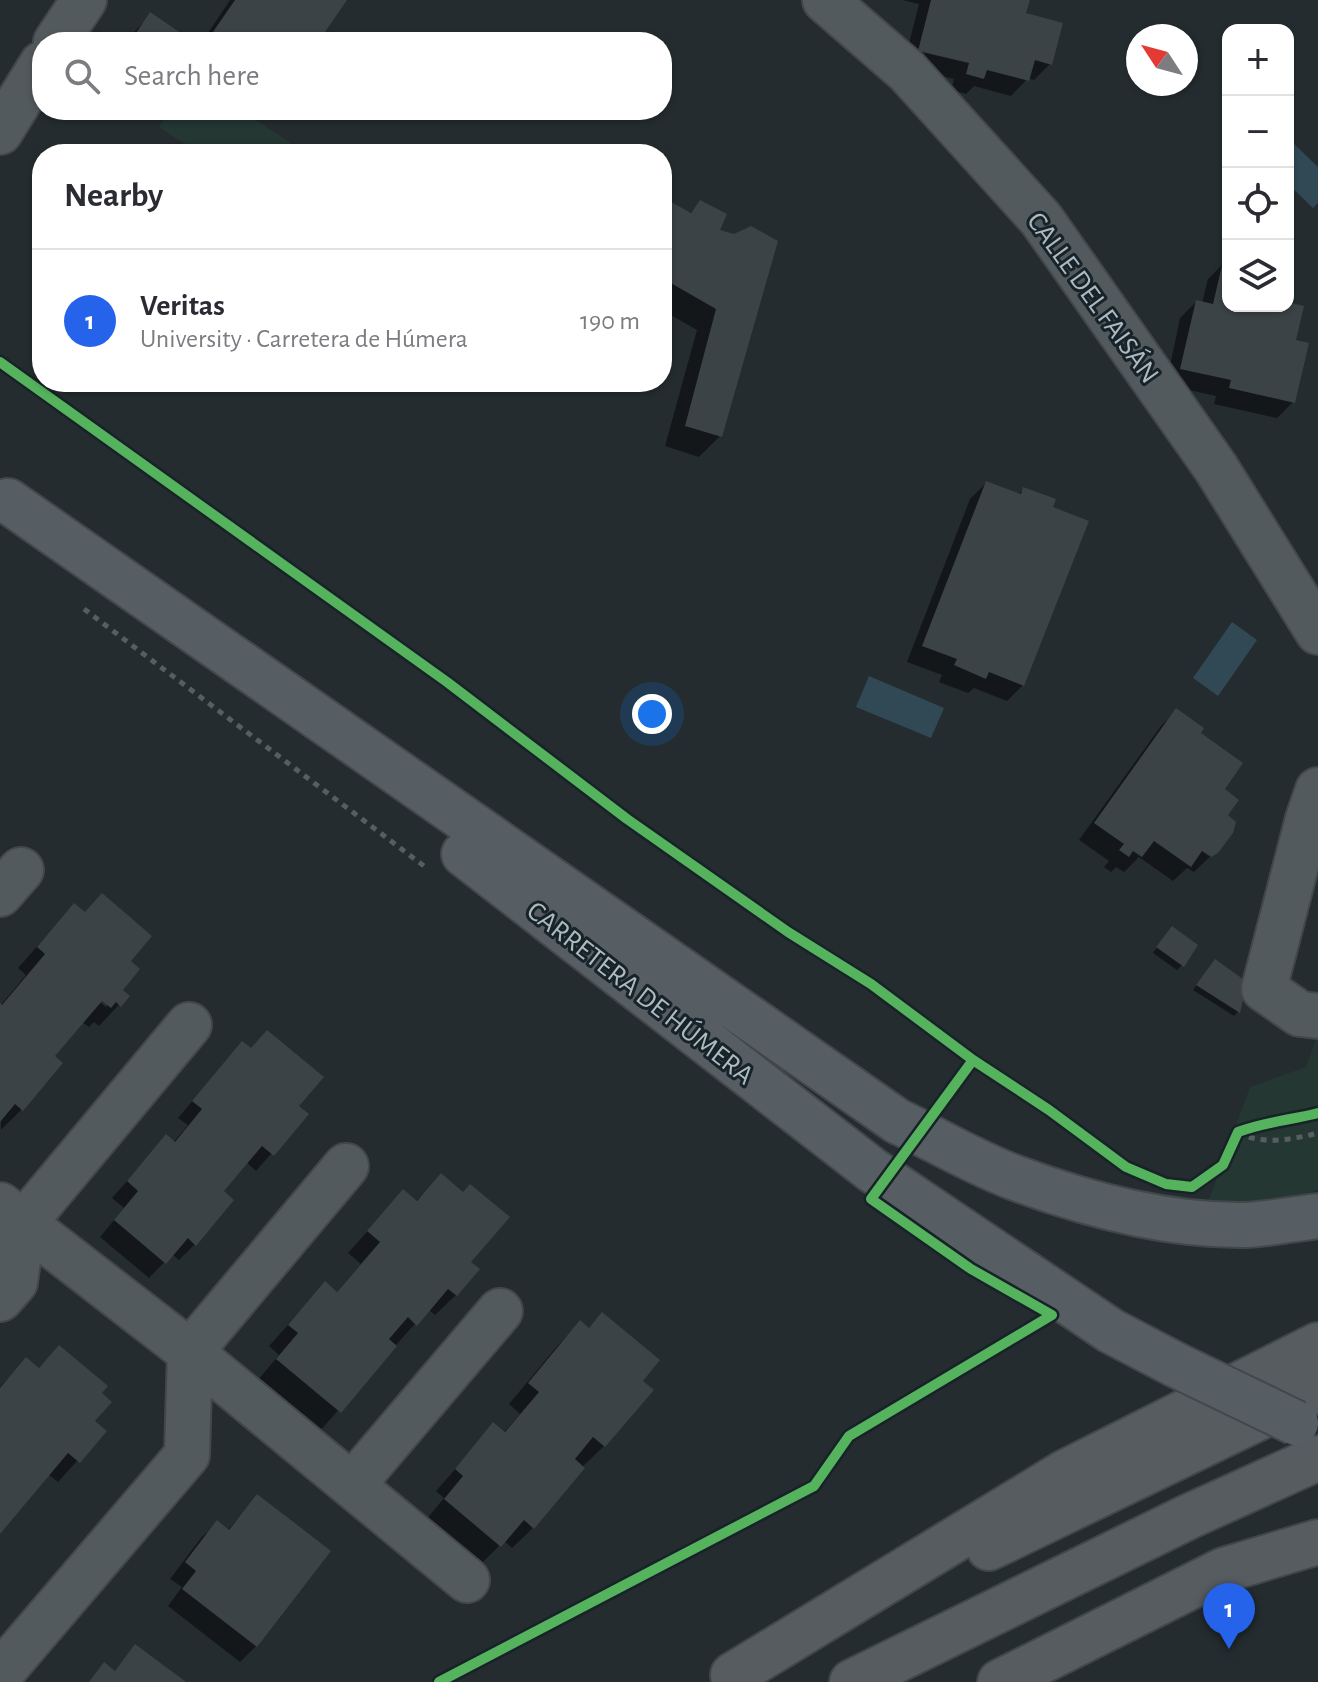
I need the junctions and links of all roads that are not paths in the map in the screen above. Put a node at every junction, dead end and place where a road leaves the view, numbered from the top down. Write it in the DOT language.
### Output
graph roads {
  1 [pos="84,0"];
  2 [pos="825,0"];
  3 [pos="63,32"];
  4 [pos="32,80"];
  5 [pos="0,132"];
  6 [pos="4,498"];
  7 [pos="1318,632"];
  8 [pos="1315,812"];
  9 [pos="1318,1016"];
  10 [pos="189,1025"];
  11 [pos="346,1166"];
  12 [pos="11,1215"];
  13 [pos="1318,1216"];
  14 [pos="0,1299"];
  15 [pos="500,1311"];
  16 [pos="1318,1345"];
  17 [pos="190,1352"];
  18 [pos="1318,1389"];
  19 [pos="1318,1432"];
  20 [pos="1318,1458"];
  21 [pos="353,1484"];
  22 [pos="1318,1542"];
  23 [pos="467,1580"];
  24 [pos="0,1674"];
  25 [pos="726,1679"];
  26 [pos="852,1682"];
  27 [pos="1000,1682"];
  1 -- 3 [label="street"];
  2 -- 7 [label="street, CALLE DEL FAISÁN"];
  4 -- 5 [label="street"];
  6 -- 13 [label="main road"];
  6 -- 19 [label="main road, CARRETERA DE HÚMERA, bridge"];
  8 -- 9 [label="street"];
  10 -- 12 [label="street"];
  11 -- 17 [label="street"];
  12 -- 14 [label="street"];
  12 -- 17 [label="street"];
  15 -- 21 [label="street"];
  16 -- 25 [label="highway"];
  17 -- 21 [label="street"];
  17 -- 24 [label="street"];
  18 -- 25 [label="highway"];
  20 -- 26 [label="highway"];
  21 -- 23 [label="street"];
  22 -- 27 [label="highway"];
}
